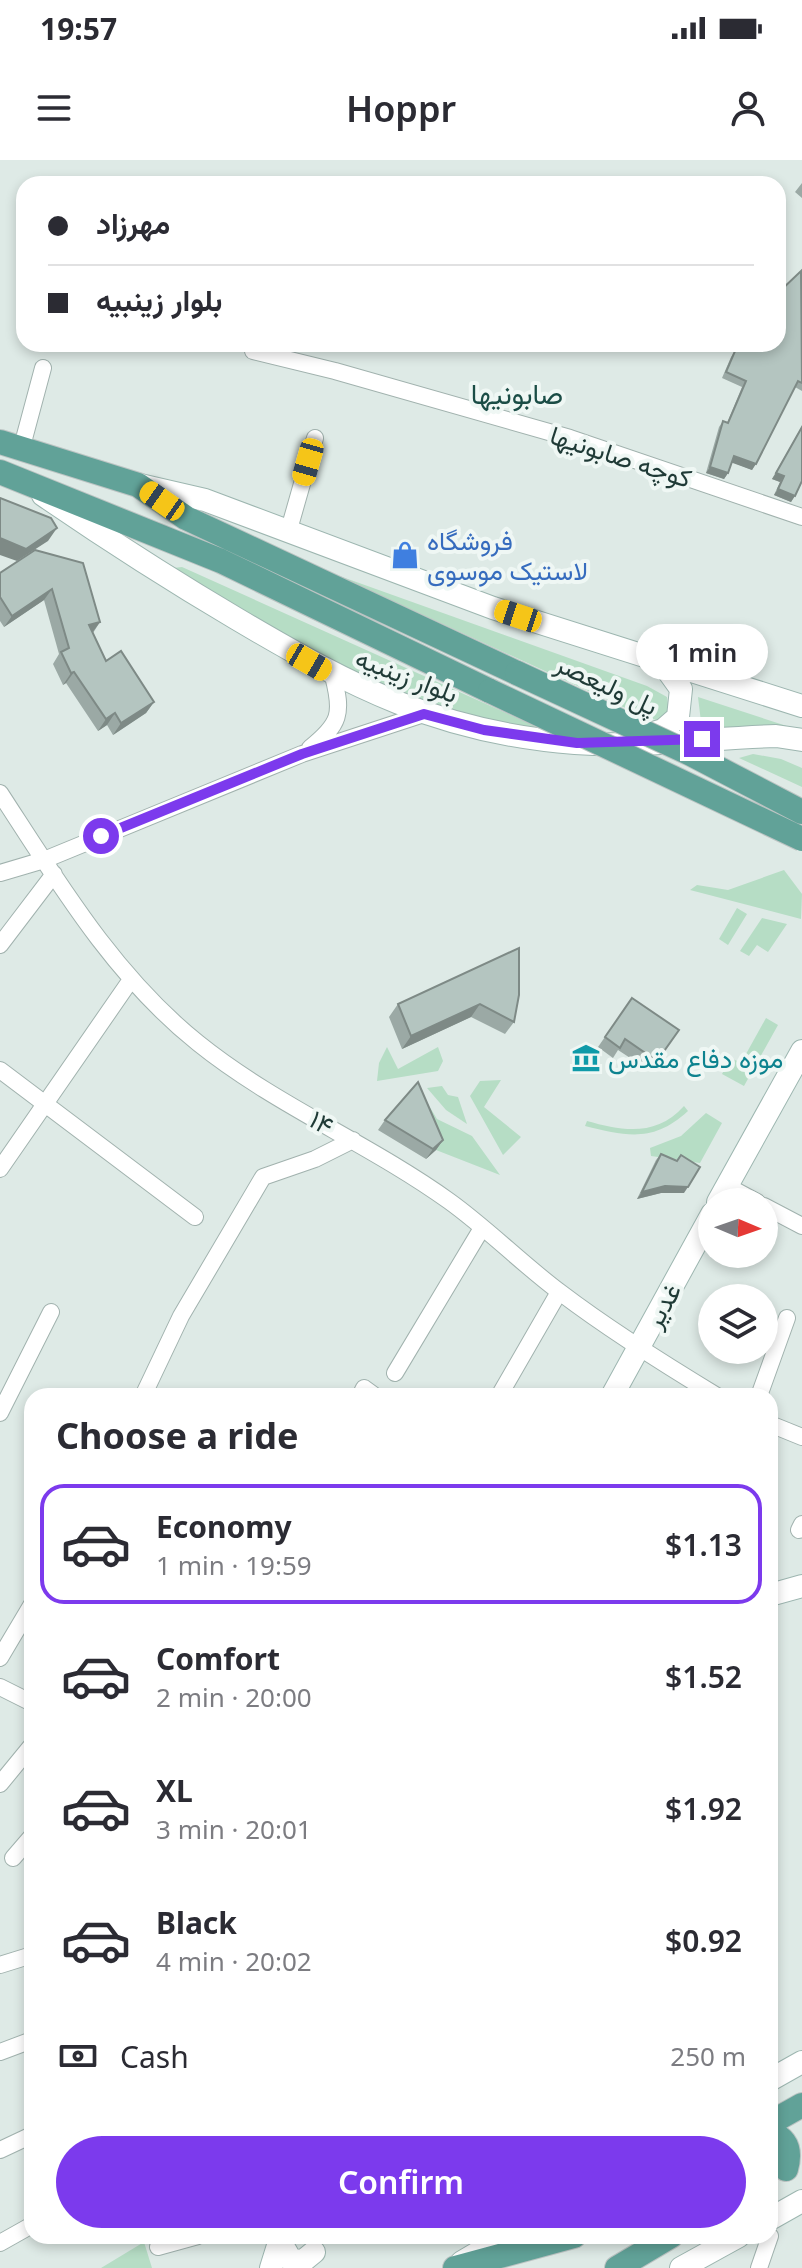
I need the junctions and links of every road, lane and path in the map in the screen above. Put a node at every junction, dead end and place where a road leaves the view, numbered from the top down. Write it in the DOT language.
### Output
graph roads {
  1 [pos="257,352"];
  2 [pos="43,368"];
  3 [pos="315,438"];
  4 [pos="11,446"];
  5 [pos="10,475"];
  6 [pos="138,485"];
  7 [pos="802,517"];
  8 [pos="288,533"];
  9 [pos="663,664"];
  10 [pos="333,676"];
  11 [pos="802,706"];
  12 [pos="424,714"];
  13 [pos="802,740"];
  14 [pos="619,743"];
  15 [pos="302,754"];
  16 [pos="0,793"];
  17 [pos="802,812"];
  18 [pos="802,839"];
  19 [pos="49,867"];
  20 [pos="0,873"];
  21 [pos="0,945"];
  22 [pos="130,981"];
  23 [pos="802,1051"];
  24 [pos="0,1070"];
  25 [pos="45,1104"];
  26 [pos="353,1140"];
  27 [pos="0,1169"];
  28 [pos="726,1188"];
  29 [pos="778,1213"];
  30 [pos="195,1217"];
  31 [pos="802,1226"];
  32 [pos="482,1228"];
  33 [pos="698,1239"];
  34 [pos="559,1292"];
  35 [pos="51,1312"];
  36 [pos="787,1318"];
  37 [pos="638,1348"];
  38 [pos="395,1373"];
  39 [pos="147,1388"];
  40 [pos="504,1388"];
  41 [pos="616,1388"];
  42 [pos="704,1388"];
  43 [pos="762,1388"];
  44 [pos="0,1413"];
  45 [pos="778,1427"];
  46 [pos="802,1437"];
  47 [pos="802,1586"];
  48 [pos="778,1593"];
  49 [pos="24,1618"];
  50 [pos="0,1658"];
  51 [pos="0,1687"];
  52 [pos="24,1699"];
  53 [pos="24,1755"];
  54 [pos="0,1784"];
  55 [pos="24,1845"];
  56 [pos="13,1858"];
  57 [pos="24,1958"];
  58 [pos="0,1965"];
  59 [pos="24,2043"];
  60 [pos="0,2052"];
  61 [pos="802,2062"];
  62 [pos="778,2076"];
  63 [pos="802,2105"];
  64 [pos="778,2118"];
  65 [pos="778,2137"];
  66 [pos="24,2139"];
  67 [pos="0,2150"];
  68 [pos="786,2169"];
  69 [pos="802,2201"];
  70 [pos="778,2221"];
  71 [pos="24,2230"];
  72 [pos="0,2243"];
  73 [pos="169,2244"];
  74 [pos="279,2244"];
  75 [pos="284,2244"];
  76 [pos="493,2244"];
  77 [pos="545,2244"];
  78 [pos="562,2244"];
  79 [pos="658,2244"];
  80 [pos="724,2244"];
  81 [pos="766,2244"];
  82 [pos="158,2247"];
  83 [pos="314,2252"];
  84 [pos="271,2268"];
  85 [pos="454,2268"];
  86 [pos="522,2268"];
  87 [pos="617,2268"];
  88 [pos="681,2268"];
  89 [pos="759,2268"];
  1 -- 7 [label="street, کوچه صابونیها"];
  2 -- 4 [label="street"];
  3 -- 8 [label="street"];
  4 -- 6 [label="main road"];
  5 -- 10 [label="main road, بلوار زینبیه"];
  5 -- 18 [label="main road, bridge"];
  6 -- 8 [label="main road"];
  6 -- 17 [label="main road, پل ولیعصر, bridge"];
  8 -- 9 [label="main road"];
  9 -- 11 [label="main road"];
  9 -- 14 [label="main road"];
  10 -- 12 [label="main road, بلوار زینبیه"];
  10 -- 15 [label="street"];
  12 -- 14 [label="main road, بلوار زینبیه"];
  12 -- 15 [label="street"];
  13 -- 14 [label="main road, بلوار زینبیه"];
  15 -- 19 [label="street"];
  16 -- 19 [label="street, ۱۴"];
  19 -- 20 [label="street"];
  19 -- 21 [label="street"];
  19 -- 22 [label="street, ۱۴"];
  22 -- 25 [label="street"];
  22 -- 26 [label="street, ۱۴"];
  23 -- 28 [label="main road"];
  24 -- 25 [label="street"];
  25 -- 27 [label="street"];
  25 -- 30 [label="street"];
  26 -- 32 [label="street, ۱۴"];
  26 -- 39 [label="street"];
  29 -- 31 [label="street"];
  32 -- 34 [label="street, ۱۴"];
  32 -- 38 [label="street"];
  33 -- 37 [label="main road, غدیر"];
  34 -- 37 [label="street, ۱۴"];
  34 -- 40 [label="street"];
  35 -- 44 [label="street"];
  36 -- 43 [label="street"];
  37 -- 41 [label="main road, غدیر"];
  37 -- 42 [label="street, ۱۴"];
  45 -- 46 [label="street"];
  47 -- 48 [label="main road"];
  49 -- 50 [label="street"];
  51 -- 52 [label="street"];
  53 -- 54 [label="street"];
  55 -- 56 [label="street"];
  57 -- 58 [label="street"];
  59 -- 60 [label="street"];
  61 -- 62 [label="main road"];
  63 -- 64 [label="main road"];
  65 -- 68 [label="main road"];
  66 -- 67 [label="street"];
  69 -- 70 [label="main road"];
  71 -- 72 [label="street"];
  73 -- 82 [label="street"];
  74 -- 84 [label="main road"];
  75 -- 83 [label="main road"];
  76 -- 85 [label="main road"];
  77 -- 85 [label="main road"];
  78 -- 86 [label="main road"];
  79 -- 87 [label="main road"];
  80 -- 88 [label="main road"];
  81 -- 89 [label="street"];
}
